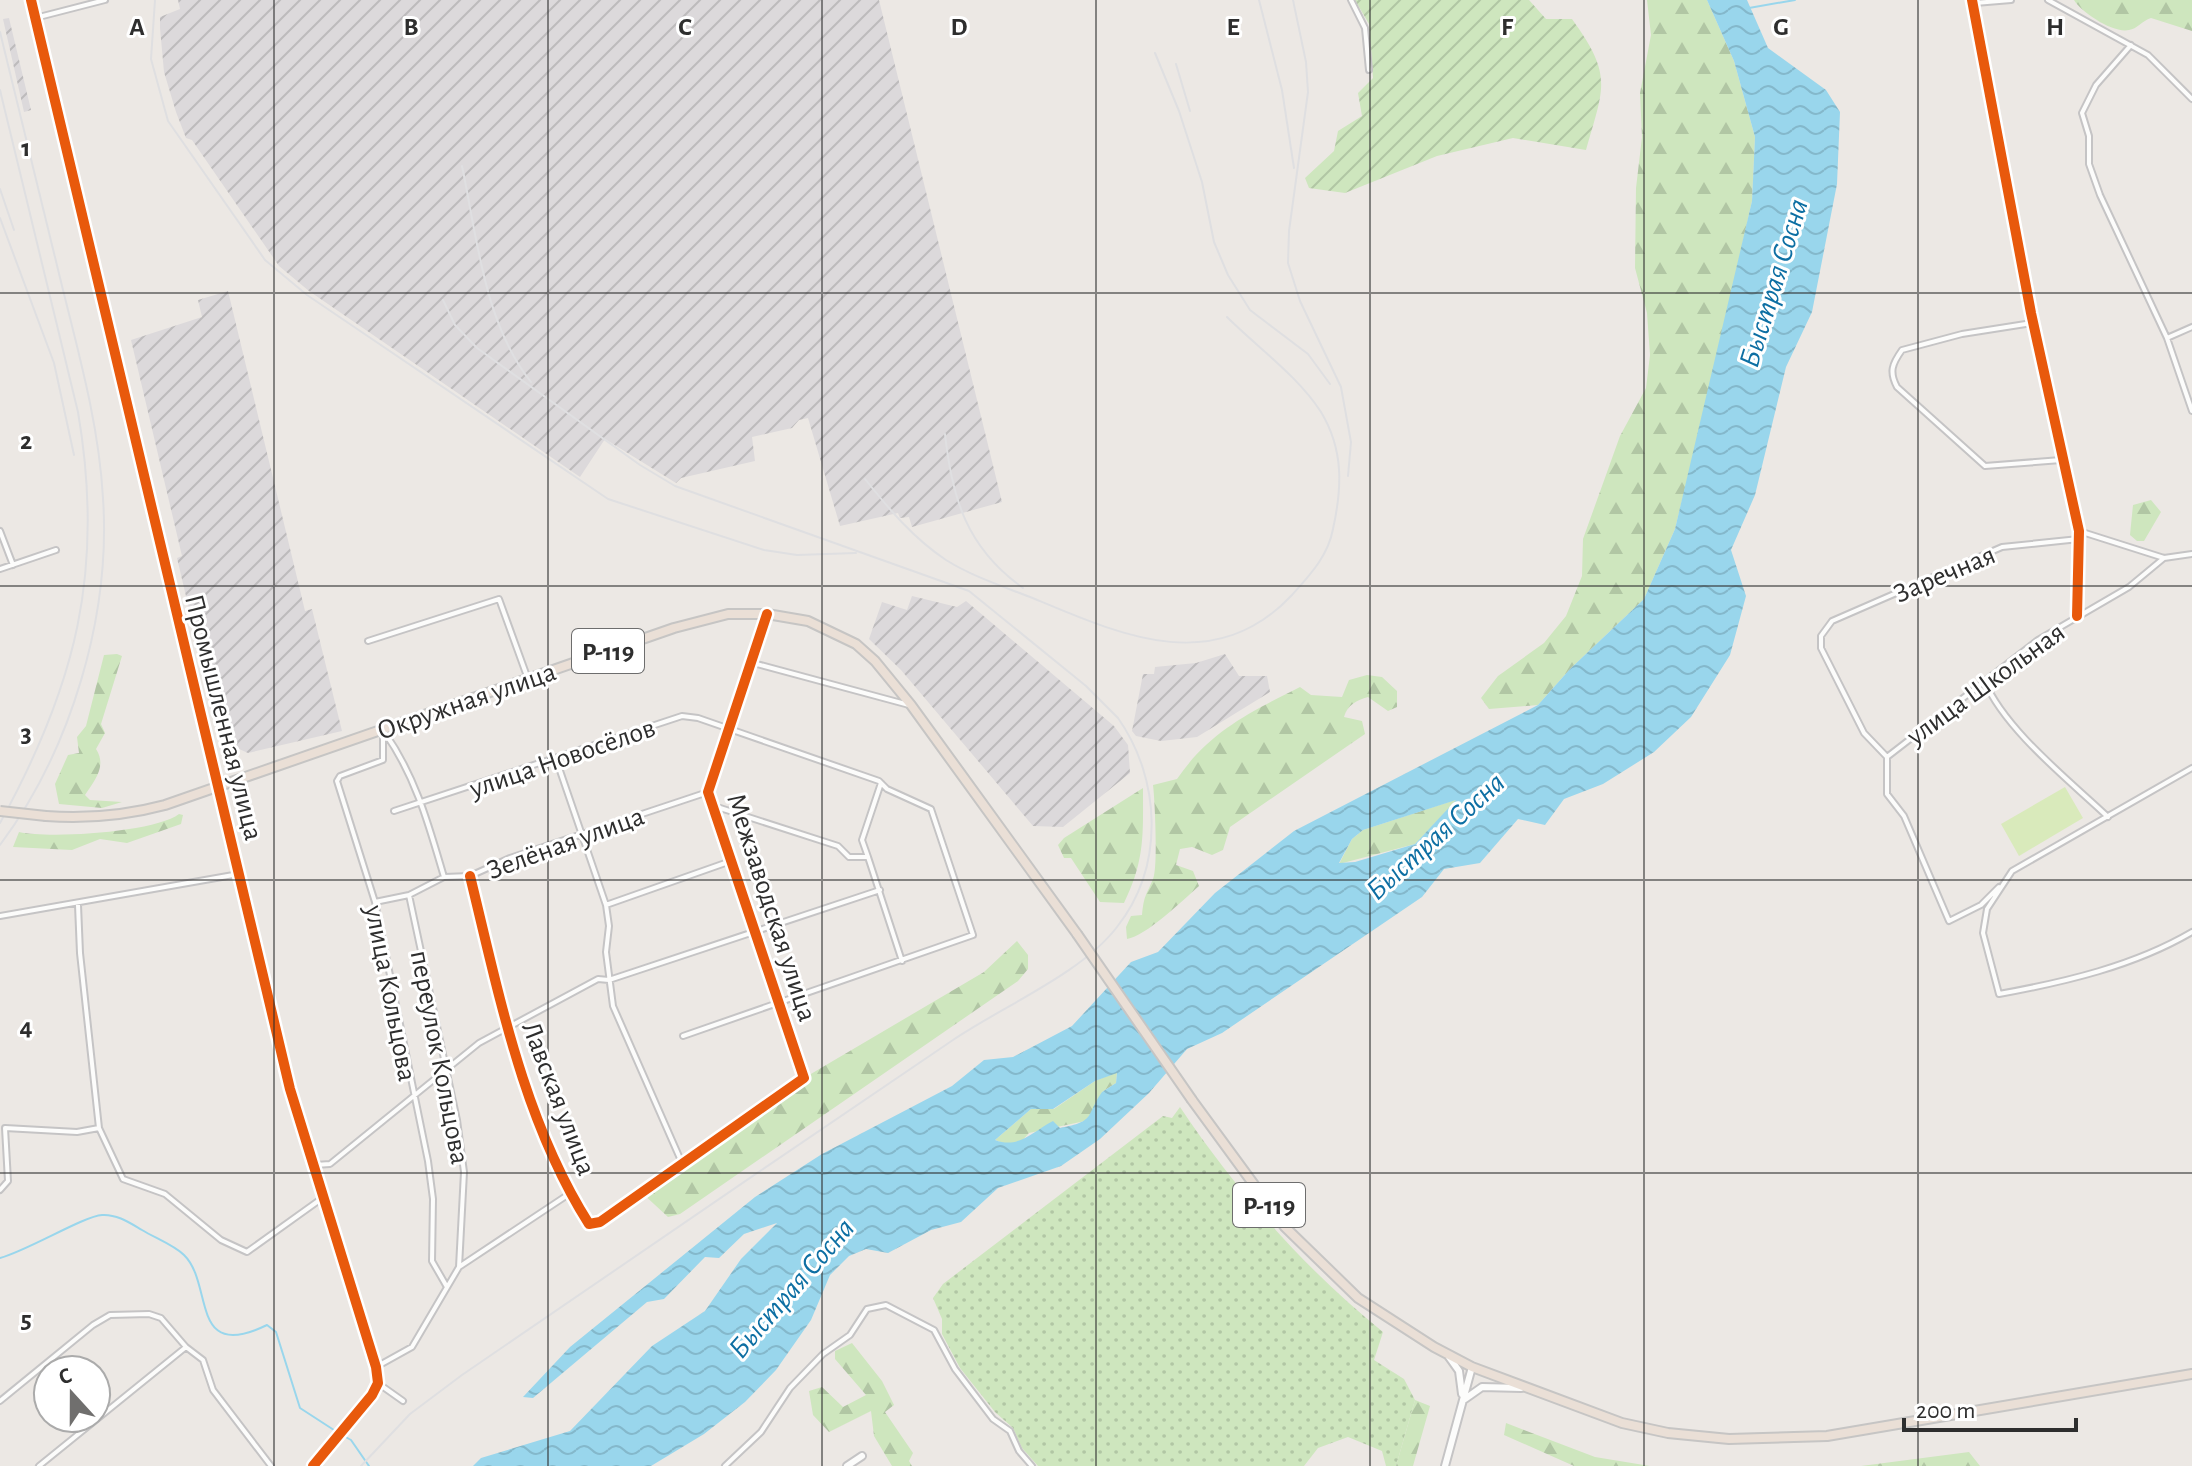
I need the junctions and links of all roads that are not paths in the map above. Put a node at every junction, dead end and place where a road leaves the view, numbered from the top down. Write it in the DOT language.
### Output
graph roads {
  1 [pos="31,0"];
  2 [pos="105,0"];
  3 [pos="1351,0"];
  4 [pos="2011,0"];
  5 [pos="2048,0"];
  6 [pos="1974,2"];
  7 [pos="35,18"];
  8 [pos="2131,45"];
  9 [pos="1369,70"];
  10 [pos="2192,99"];
  11 [pos="2033,323"];
  12 [pos="2192,327"];
  13 [pos="2167,338"];
  14 [pos="2192,411"];
  15 [pos="2061,460"];
  16 [pos="0,531"];
  17 [pos="2079,531"];
  18 [pos="2079,539"];
  19 [pos="56,550"];
  20 [pos="2192,554"];
  21 [pos="2164,558"];
  22 [pos="13,565"];
  23 [pos="0,569"];
  24 [pos="767,614"];
  25 [pos="2077,616"];
  26 [pos="368,641"];
  27 [pos="753,663"];
  28 [pos="528,679"];
  29 [pos="1984,680"];
  30 [pos="911,705"];
  31 [pos="383,730"];
  32 [pos="729,730"];
  33 [pos="1887,757"];
  34 [pos="556,759"];
  35 [pos="2192,768"];
  36 [pos="881,783"];
  37 [pos="216,788"];
  38 [pos="708,792"];
  39 [pos="422,804"];
  40 [pos="714,806"];
  41 [pos="0,811"];
  42 [pos="394,811"];
  43 [pos="2108,818"];
  44 [pos="579,836"];
  45 [pos="868,857"];
  46 [pos="731,861"];
  47 [pos="239,874"];
  48 [pos="470,876"];
  49 [pos="444,877"];
  50 [pos="2007,879"];
  51 [pos="880,890"];
  52 [pos="409,895"];
  53 [pos="375,902"];
  54 [pos="78,905"];
  55 [pos="606,905"];
  56 [pos="0,916"];
  57 [pos="2192,932"];
  58 [pos="756,934"];
  59 [pos="902,961"];
  60 [pos="609,980"];
  61 [pos="779,1004"];
  62 [pos="507,1027"];
  63 [pos="683,1036"];
  64 [pos="446,1072"];
  65 [pos="413,1098"];
  66 [pos="99,1128"];
  67 [pos="682,1163"];
  68 [pos="312,1166"];
  69 [pos="0,1190"];
  70 [pos="570,1194"];
  71 [pos="321,1199"];
  72 [pos="459,1267"];
  73 [pos="447,1287"];
  74 [pos="186,1347"];
  75 [pos="1446,1354"];
  76 [pos="376,1367"];
  77 [pos="1472,1367"];
  78 [pos="2192,1374"];
  79 [pos="378,1383"];
  80 [pos="1523,1388"];
  81 [pos="0,1401"];
  82 [pos="403,1401"];
  83 [pos="1463,1402"];
  84 [pos="862,1456"];
  85 [pos="39,1466"];
  86 [pos="271,1466"];
  87 [pos="313,1466"];
  88 [pos="725,1466"];
  89 [pos="847,1466"];
  90 [pos="1032,1466"];
  91 [pos="1445,1466"];
  1 -- 7 [label="street, Промышленная улица"];
  2 -- 7 [label="street"];
  3 -- 9 [label="street"];
  4 -- 6 [label="street"];
  5 -- 8 [label="street"];
  6 -- 11 [label="street"];
  7 -- 37 [label="street, Промышленная улица"];
  8 -- 10 [label="street"];
  8 -- 13 [label="street"];
  11 -- 15 [label="street"];
  11 -- 15 [label="street"];
  12 -- 13 [label="street"];
  13 -- 14 [label="street"];
  15 -- 17 [label="street"];
  16 -- 22 [label="street"];
  17 -- 18 [label="street"];
  17 -- 21 [label="street"];
  18 -- 25 [label="street"];
  18 -- 33 [label="street, Заречная"];
  19 -- 22 [label="street"];
  20 -- 21 [label="street"];
  21 -- 25 [label="street, улица Школьная"];
  22 -- 23 [label="street"];
  24 -- 27 [label="street, Межзаводская улица"];
  24 -- 28 [label="highway, Окружная улица / Р-119"];
  24 -- 30 [label="highway, Окружная улица / Р-119"];
  25 -- 29 [label="street, улица Школьная"];
  26 -- 28 [label="street"];
  27 -- 30 [label="street"];
  27 -- 32 [label="street, Межзаводская улица"];
  28 -- 31 [label="highway, Окружная улица / Р-119"];
  29 -- 33 [label="street, улица Школьная"];
  29 -- 43 [label="street"];
  30 -- 75 [label="highway, Окружная улица / Р-119, bridge"];
  31 -- 37 [label="highway, Окружная улица / Р-119"];
  31 -- 39 [label="street"];
  31 -- 53 [label="street, улица Кольцова"];
  32 -- 34 [label="street, улица Новосёлов"];
  32 -- 36 [label="street, улица Новосёлов"];
  32 -- 38 [label="street, Межзаводская улица"];
  33 -- 50 [label="street"];
  34 -- 39 [label="street, улица Новосёлов"];
  34 -- 44 [label="street"];
  35 -- 43 [label="street"];
  36 -- 45 [label="street"];
  36 -- 59 [label="street, улица Новосёлов"];
  37 -- 41 [label="highway, Окружная улица / Р-119, bridge"];
  37 -- 47 [label="street, Промышленная улица"];
  38 -- 40 [label="street, Межзаводская улица"];
  38 -- 44 [label="street, Зелёная улица"];
  39 -- 42 [label="street, улица Новосёлов"];
  39 -- 49 [label="street"];
  40 -- 45 [label="street"];
  40 -- 46 [label="street, Межзаводская улица"];
  43 -- 50 [label="street"];
  44 -- 48 [label="street, Зелёная улица"];
  44 -- 55 [label="street"];
  45 -- 51 [label="street"];
  46 -- 55 [label="street"];
  46 -- 58 [label="street, Межзаводская улица"];
  47 -- 54 [label="street"];
  47 -- 68 [label="street, Промышленная улица"];
  48 -- 49 [label="street, Зелёная улица"];
  48 -- 62 [label="street, Лавская улица"];
  49 -- 52 [label="street, Зелёная улица"];
  50 -- 57 [label="street"];
  51 -- 58 [label="street"];
  51 -- 59 [label="street"];
  52 -- 53 [label="street, Зелёная улица"];
  52 -- 64 [label="street, переулок Кольцова"];
  53 -- 65 [label="street, улица Кольцова"];
  54 -- 56 [label="street"];
  54 -- 66 [label="street"];
  55 -- 60 [label="street"];
  58 -- 60 [label="street"];
  58 -- 61 [label="street, Межзаводская улица"];
  59 -- 61 [label="street"];
  60 -- 62 [label="street"];
  60 -- 67 [label="street"];
  61 -- 63 [label="street"];
  61 -- 67 [label="street, Межзаводская улица"];
  62 -- 64 [label="street"];
  62 -- 70 [label="street, Лавская улица"];
  64 -- 65 [label="street"];
  64 -- 72 [label="street, переулок Кольцова"];
  65 -- 68 [label="street"];
  65 -- 73 [label="street, улица Кольцова"];
  66 -- 69 [label="street"];
  66 -- 71 [label="street"];
  67 -- 70 [label="street, Лавская улица"];
  68 -- 71 [label="street, Промышленная улица"];
  70 -- 72 [label="street"];
  71 -- 76 [label="street, Промышленная улица"];
  72 -- 73 [label="street"];
  73 -- 76 [label="street"];
  74 -- 81 [label="street"];
  74 -- 85 [label="street"];
  74 -- 86 [label="street"];
  75 -- 77 [label="highway, Р-119"];
  75 -- 83 [label="street"];
  76 -- 79 [label="street, Промышленная улица"];
  77 -- 80 [label="highway, Р-119"];
  77 -- 83 [label="street"];
  78 -- 80 [label="highway, Р-119"];
  79 -- 82 [label="street"];
  79 -- 87 [label="street"];
  80 -- 83 [label="street"];
  83 -- 91 [label="street"];
  84 -- 89 [label="street"];
  88 -- 90 [label="street"];
}
